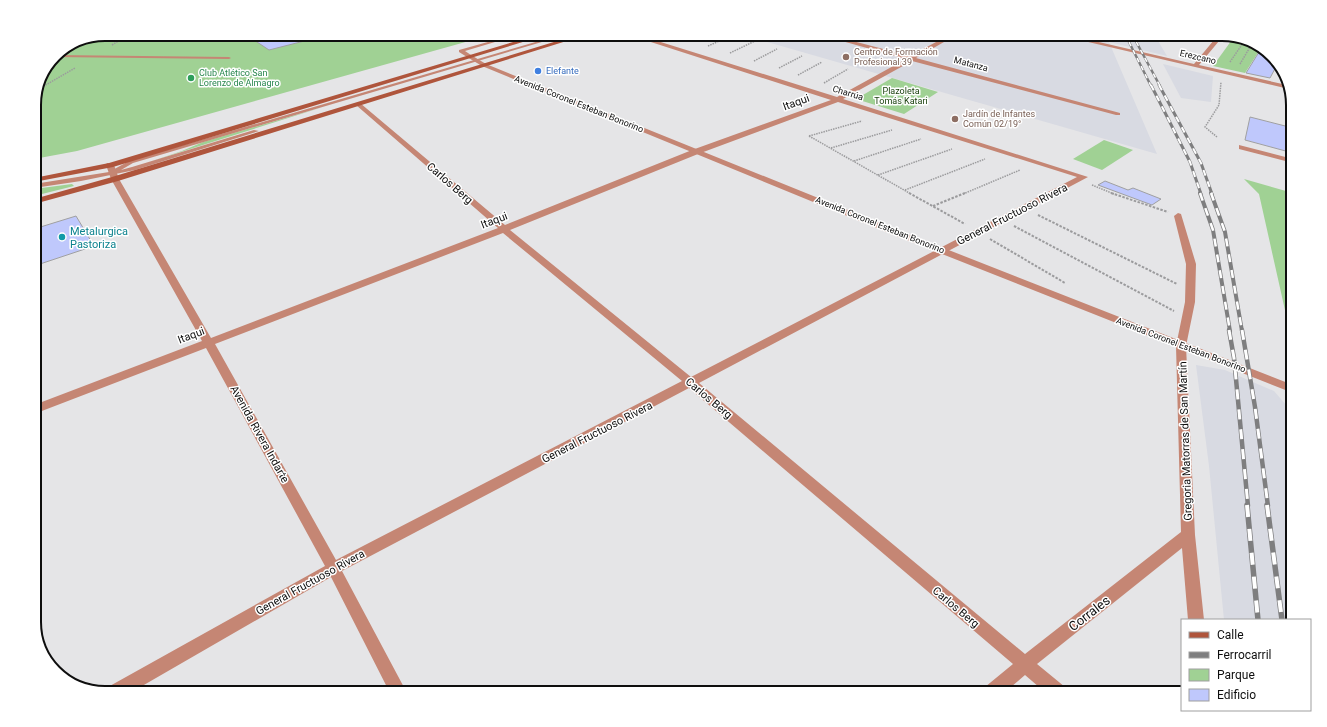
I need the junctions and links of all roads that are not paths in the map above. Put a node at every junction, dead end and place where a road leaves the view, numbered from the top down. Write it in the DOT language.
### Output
graph roads {
  1 [pos="495,41"];
  2 [pos="522,41"];
  3 [pos="546,41"];
  4 [pos="560,41"];
  5 [pos="651,41"];
  6 [pos="846,41"];
  7 [pos="943,41"];
  8 [pos="1087,41"];
  9 [pos="1216,41"];
  10 [pos="65,56"];
  11 [pos="469,56"];
  12 [pos="228,58"];
  13 [pos="912,59"];
  14 [pos="480,63"];
  15 [pos="1195,66"];
  16 [pos="1283,86"];
  17 [pos="837,100"];
  18 [pos="336,102"];
  19 [pos="358,104"];
  20 [pos="1118,114"];
  21 [pos="1242,148"];
  22 [pos="696,152"];
  23 [pos="1286,159"];
  24 [pos="112,172"];
  25 [pos="1081,178"];
  26 [pos="41,179"];
  27 [pos="41,185"];
  28 [pos="41,199"];
  29 [pos="1178,216"];
  30 [pos="504,229"];
  31 [pos="942,250"];
  32 [pos="209,341"];
  33 [pos="1181,346"];
  34 [pos="691,383"];
  35 [pos="1286,386"];
  36 [pos="41,407"];
  37 [pos="1188,535"];
  38 [pos="334,568"];
  39 [pos="1196,619"];
  40 [pos="1024,664"];
  41 [pos="126,686"];
  42 [pos="395,686"];
  43 [pos="999,686"];
  44 [pos="1051,686"];
  1 -- 11 [label="lane"];
  2 -- 11 [label="main road"];
  3 -- 14 [label="lane"];
  4 -- 14 [label="main road"];
  5 -- 17 [label="street, Charrúa"];
  6 -- 13 [label="street, Matanza"];
  7 -- 13 [label="street, Itaqui"];
  8 -- 15 [label="street, Erezcano"];
  9 -- 15 [label="street"];
  10 -- 12 [label="lane"];
  11 -- 14 [label="street, Avenida Coronel Esteban Bonorino"];
  11 -- 24 [label="main road"];
  13 -- 17 [label="street, Itaqui"];
  13 -- 20 [label="street, Matanza"];
  14 -- 18 [label="lane"];
  14 -- 19 [label="main road"];
  14 -- 22 [label="street, Avenida Coronel Esteban Bonorino"];
  15 -- 16 [label="street, Erezcano"];
  17 -- 22 [label="street, Itaqui"];
  17 -- 25 [label="street, Charrúa"];
  18 -- 24 [label="lane"];
  18 -- 24 [label="lane"];
  19 -- 24 [label="main road"];
  19 -- 30 [label="street, Carlos Berg"];
  21 -- 23 [label="street"];
  22 -- 30 [label="street, Itaqui"];
  22 -- 31 [label="street, Avenida Coronel Esteban Bonorino"];
  24 -- 26 [label="main road"];
  24 -- 27 [label="lane"];
  24 -- 28 [label="main road"];
  24 -- 32 [label="street, Avenida Rivera Indarte"];
  25 -- 31 [label="street, General Fructuoso Rivera"];
  29 -- 33 [label="street, Gregoria Matorras de San Martín"];
  30 -- 32 [label="street, Itaqui"];
  30 -- 34 [label="street, Carlos Berg"];
  31 -- 33 [label="street, Avenida Coronel Esteban Bonorino"];
  31 -- 34 [label="street, General Fructuoso Rivera"];
  32 -- 36 [label="street, Itaqui"];
  32 -- 38 [label="street, Avenida Rivera Indarte"];
  33 -- 35 [label="street, Avenida Coronel Esteban Bonorino"];
  33 -- 37 [label="street, Gregoria Matorras de San Martín"];
  34 -- 38 [label="street, General Fructuoso Rivera"];
  34 -- 40 [label="street, Carlos Berg"];
  37 -- 39 [label="street, Gregoria Matorras de San Martín"];
  37 -- 40 [label="street, Corrales"];
  38 -- 41 [label="street, General Fructuoso Rivera"];
  38 -- 42 [label="street, Avenida Rivera Indarte"];
  40 -- 43 [label="street, Corrales"];
  40 -- 44 [label="street, Carlos Berg"];
}
